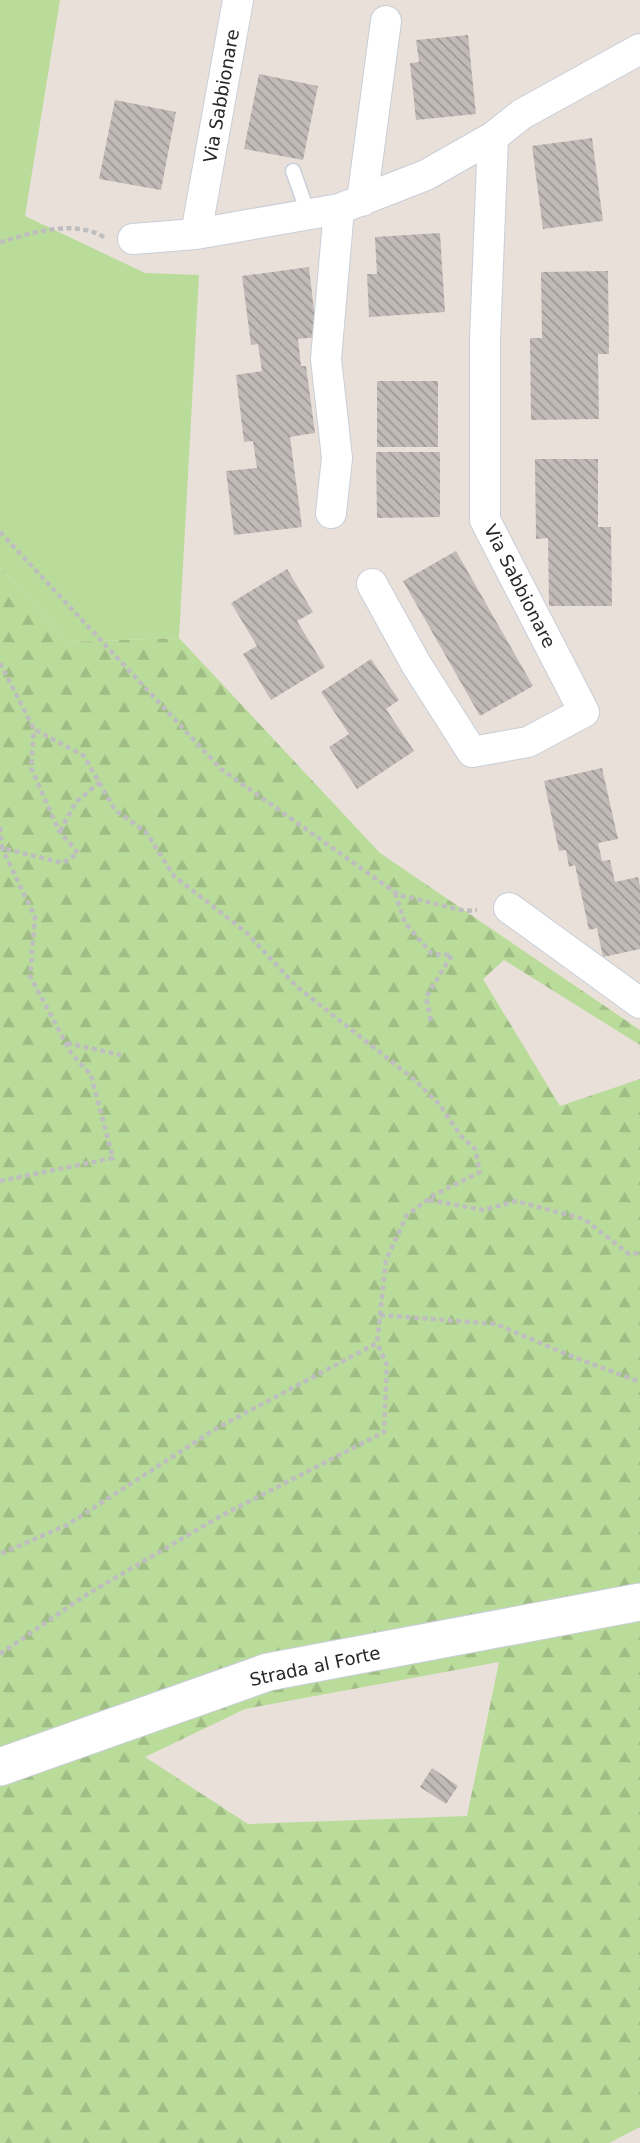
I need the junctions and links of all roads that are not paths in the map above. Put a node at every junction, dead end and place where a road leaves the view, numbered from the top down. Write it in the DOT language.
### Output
graph roads {
  1 [pos="238,0"];
  2 [pos="386,21"];
  3 [pos="640,49"];
  4 [pos="493,137"];
  5 [pos="293,171"];
  6 [pos="351,205"];
  7 [pos="308,213"];
  8 [pos="196,234"];
  9 [pos="133,239"];
  10 [pos="331,513"];
  11 [pos="372,584"];
  12 [pos="509,908"];
  13 [pos="640,1003"];
  14 [pos="640,1602"];
  15 [pos="0,1767"];
  1 -- 8 [label="street, Via Sabbionare"];
  2 -- 6 [label="street"];
  3 -- 4 [label="street"];
  4 -- 6 [label="street"];
  4 -- 11 [label="street, Via Sabbionare"];
  5 -- 7 [label="lane"];
  6 -- 7 [label="street"];
  6 -- 10 [label="street"];
  7 -- 8 [label="street"];
  8 -- 9 [label="street"];
  12 -- 13 [label="street"];
  14 -- 15 [label="street, Strada al Forte"];
}
